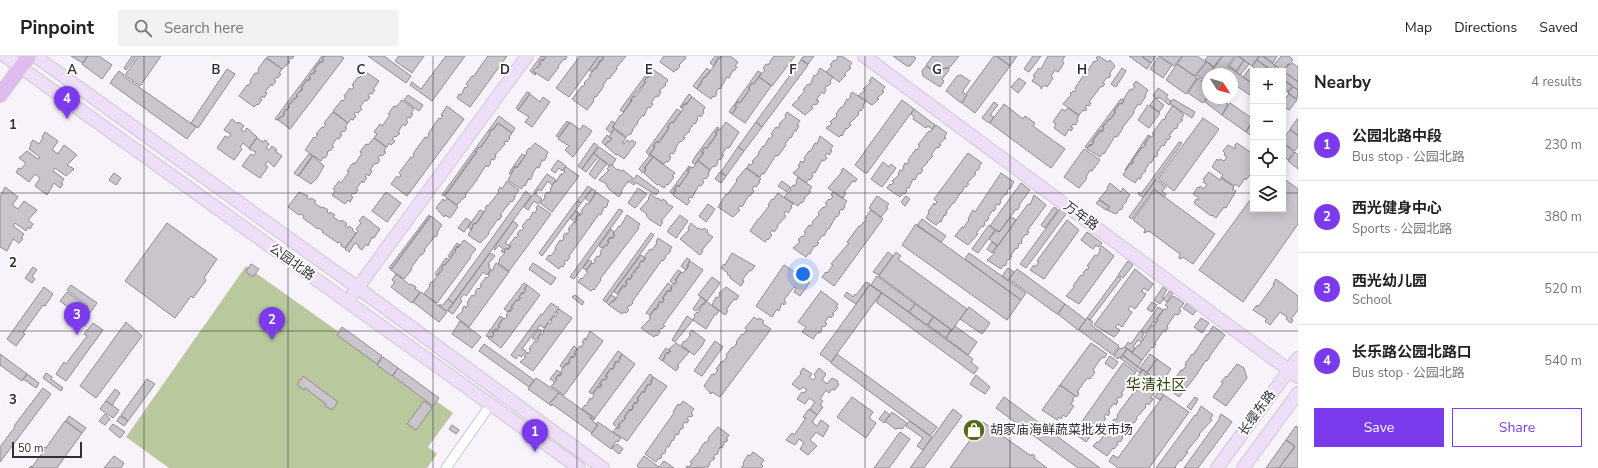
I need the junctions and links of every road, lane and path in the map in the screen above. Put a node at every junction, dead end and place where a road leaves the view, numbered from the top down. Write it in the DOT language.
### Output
graph roads {
  1 [pos="5,56"];
  2 [pos="35,56"];
  3 [pos="527,56"];
  4 [pos="864,56"];
  5 [pos="25,61"];
  6 [pos="0,95"];
  7 [pos="358,288"];
  8 [pos="348,301"];
  9 [pos="1298,358"];
  10 [pos="1294,373"];
  11 [pos="1298,393"];
  12 [pos="491,404"];
  13 [pos="446,468"];
  14 [pos="579,468"];
  15 [pos="603,468"];
  16 [pos="1217,468"];
  17 [pos="1243,468"];
  1 -- 5 [label="main road, 公园北路"];
  2 -- 7 [label="main road, 公园北路"];
  3 -- 7 [label="main road"];
  4 -- 10 [label="main road, 万年路"];
  5 -- 6 [label="main road"];
  5 -- 8 [label="main road, 公园北路"];
  7 -- 8 [label="main road"];
  7 -- 15 [label="main road, 公园北路"];
  8 -- 12 [label="main road, 公园北路"];
  9 -- 10 [label="main road, 长缨东路"];
  10 -- 16 [label="main road, 长缨东路"];
  11 -- 17 [label="main road, 长缨东路"];
  12 -- 13 [label="street"];
  12 -- 14 [label="main road, 公园北路"];
}
